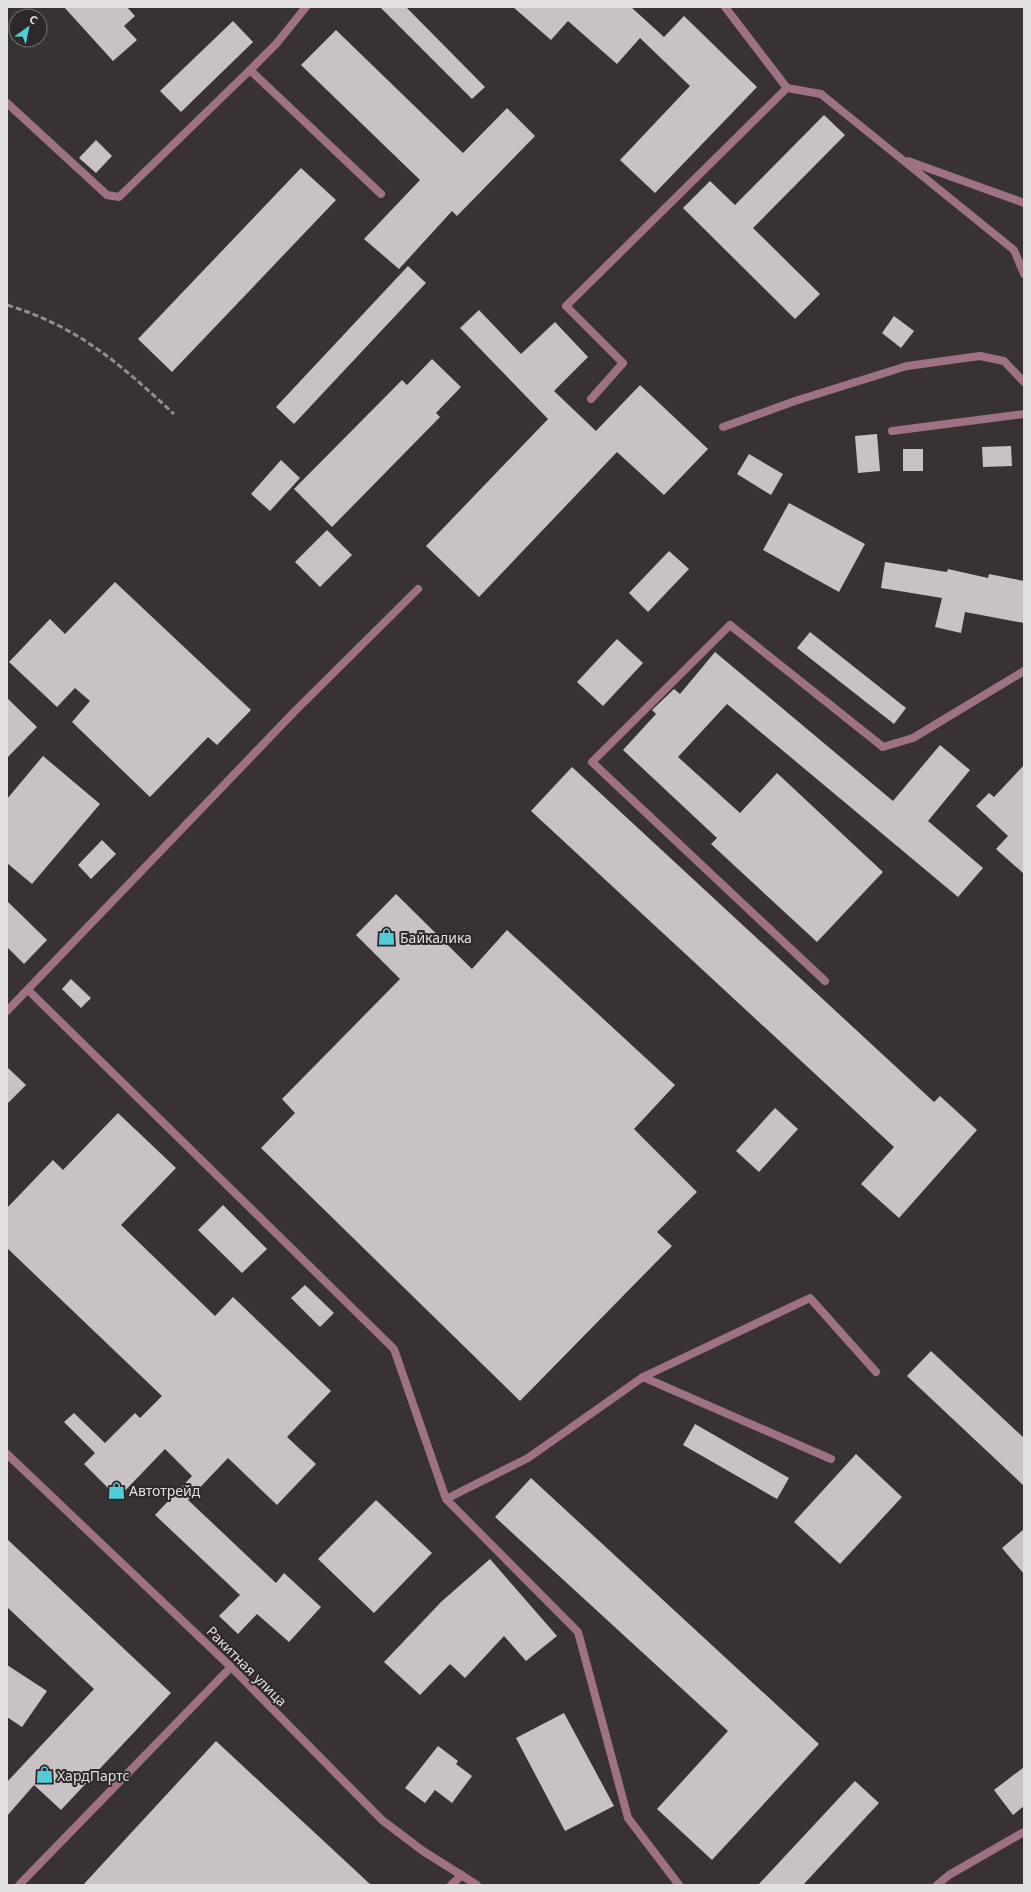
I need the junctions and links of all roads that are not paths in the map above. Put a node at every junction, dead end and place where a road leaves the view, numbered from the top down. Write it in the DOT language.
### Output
graph roads {
  1 [pos="306,7"];
  2 [pos="725,7"];
  3 [pos="250,70"];
  4 [pos="787,88"];
  5 [pos="7,103"];
  6 [pos="901,159"];
  7 [pos="381,194"];
  8 [pos="1024,203"];
  9 [pos="1024,274"];
  10 [pos="1024,382"];
  11 [pos="591,399"];
  12 [pos="1024,414"];
  13 [pos="723,427"];
  14 [pos="892,431"];
  15 [pos="418,589"];
  16 [pos="1024,671"];
  17 [pos="825,981"];
  18 [pos="28,990"];
  19 [pos="7,1011"];
  20 [pos="876,1372"];
  21 [pos="643,1377"];
  22 [pos="7,1454"];
  23 [pos="831,1459"];
  24 [pos="446,1499"];
  25 [pos="231,1667"];
  26 [pos="1024,1832"];
  27 [pos="462,1875"];
  28 [pos="19,1885"];
  29 [pos="451,1885"];
  30 [pos="477,1885"];
  31 [pos="679,1885"];
  32 [pos="937,1885"];
  1 -- 3 [label="street"];
  2 -- 4 [label="street"];
  3 -- 5 [label="street"];
  3 -- 7 [label="street"];
  4 -- 6 [label="street"];
  4 -- 11 [label="street"];
  6 -- 8 [label="street"];
  6 -- 9 [label="street"];
  10 -- 13 [label="street"];
  12 -- 14 [label="street"];
  15 -- 18 [label="street"];
  16 -- 17 [label="street"];
  18 -- 19 [label="street"];
  18 -- 24 [label="street"];
  20 -- 21 [label="street"];
  21 -- 23 [label="street"];
  21 -- 24 [label="street"];
  22 -- 25 [label="street, Ракитная улица"];
  24 -- 31 [label="street"];
  25 -- 27 [label="street, Ракитная улица"];
  25 -- 28 [label="street"];
  26 -- 32 [label="street"];
  27 -- 29 [label="street"];
  27 -- 30 [label="street, Ракитная улица"];
}
